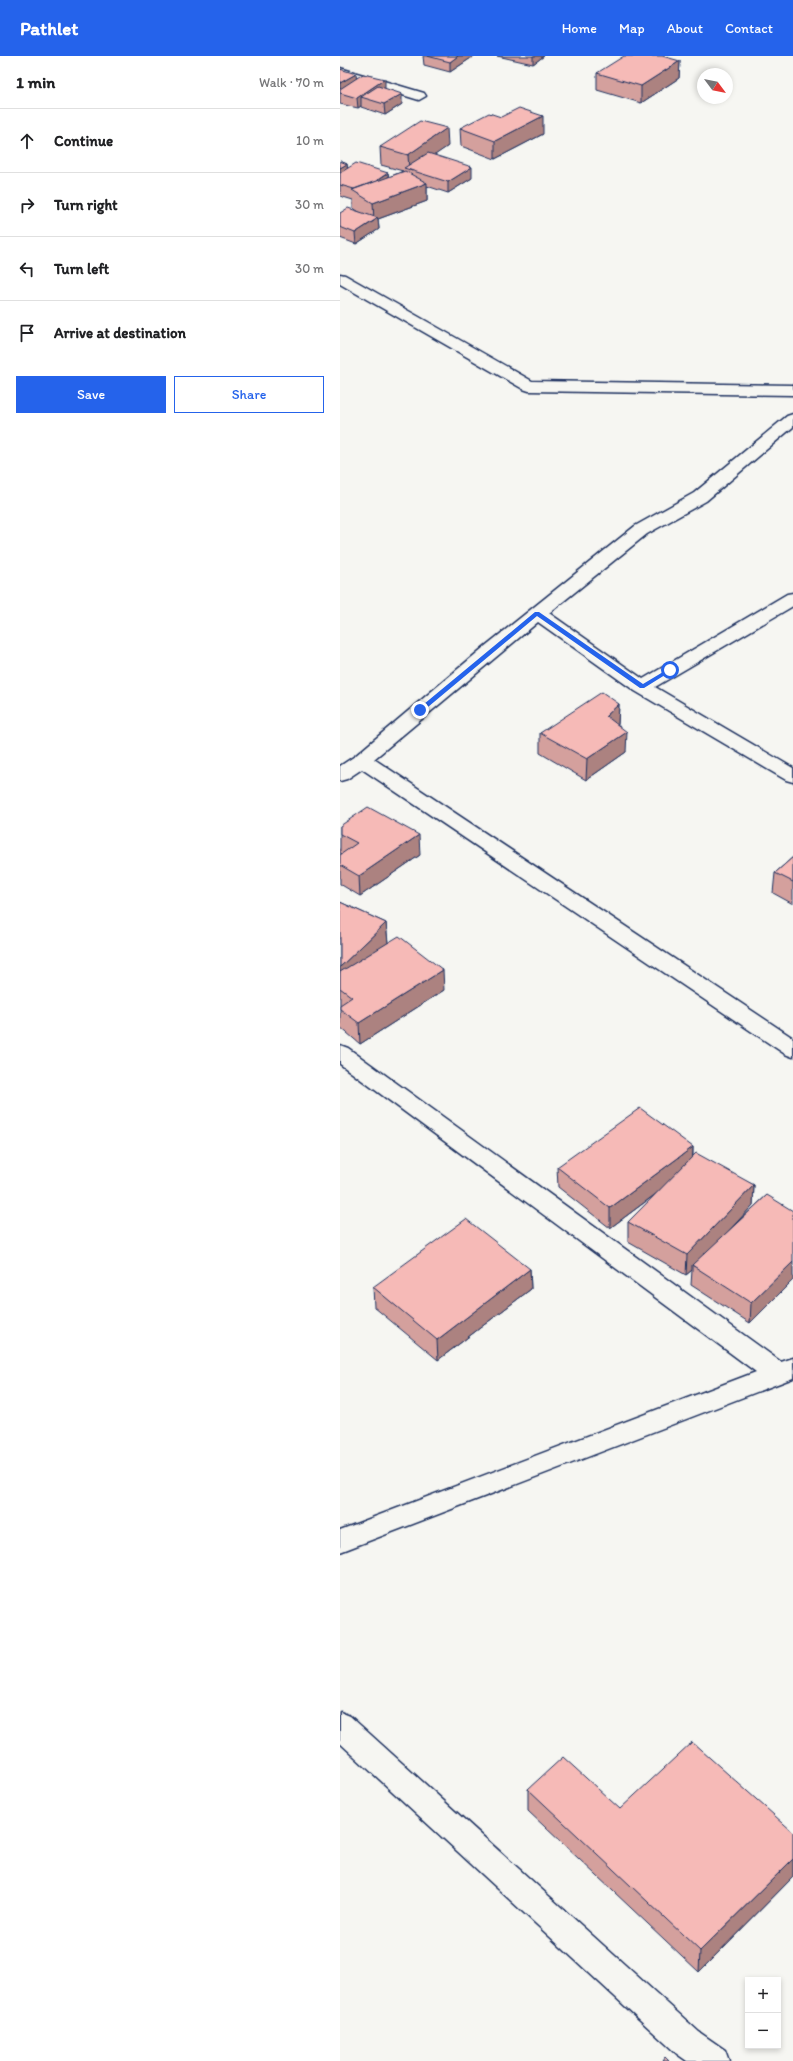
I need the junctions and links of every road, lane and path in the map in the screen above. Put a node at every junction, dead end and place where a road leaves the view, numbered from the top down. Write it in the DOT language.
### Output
graph roads {
  1 [pos="340,72"];
  2 [pos="419,96"];
  3 [pos="340,278"];
  4 [pos="793,390"];
  5 [pos="793,419"];
  6 [pos="793,598"];
  7 [pos="537,613"];
  8 [pos="642,687"];
  9 [pos="362,760"];
  10 [pos="340,775"];
  11 [pos="793,776"];
  12 [pos="793,1049"];
  13 [pos="340,1053"];
  14 [pos="785,1371"];
  15 [pos="340,1541"];
  16 [pos="340,1725"];
  17 [pos="714,2061"];
  1 -- 2 [label="street"];
  3 -- 4 [label="street"];
  5 -- 7 [label="street"];
  6 -- 8 [label="street"];
  7 -- 8 [label="street"];
  7 -- 9 [label="street"];
  8 -- 11 [label="street"];
  9 -- 10 [label="street"];
  9 -- 12 [label="street"];
  13 -- 14 [label="street"];
  14 -- 15 [label="street"];
  16 -- 17 [label="street"];
}
